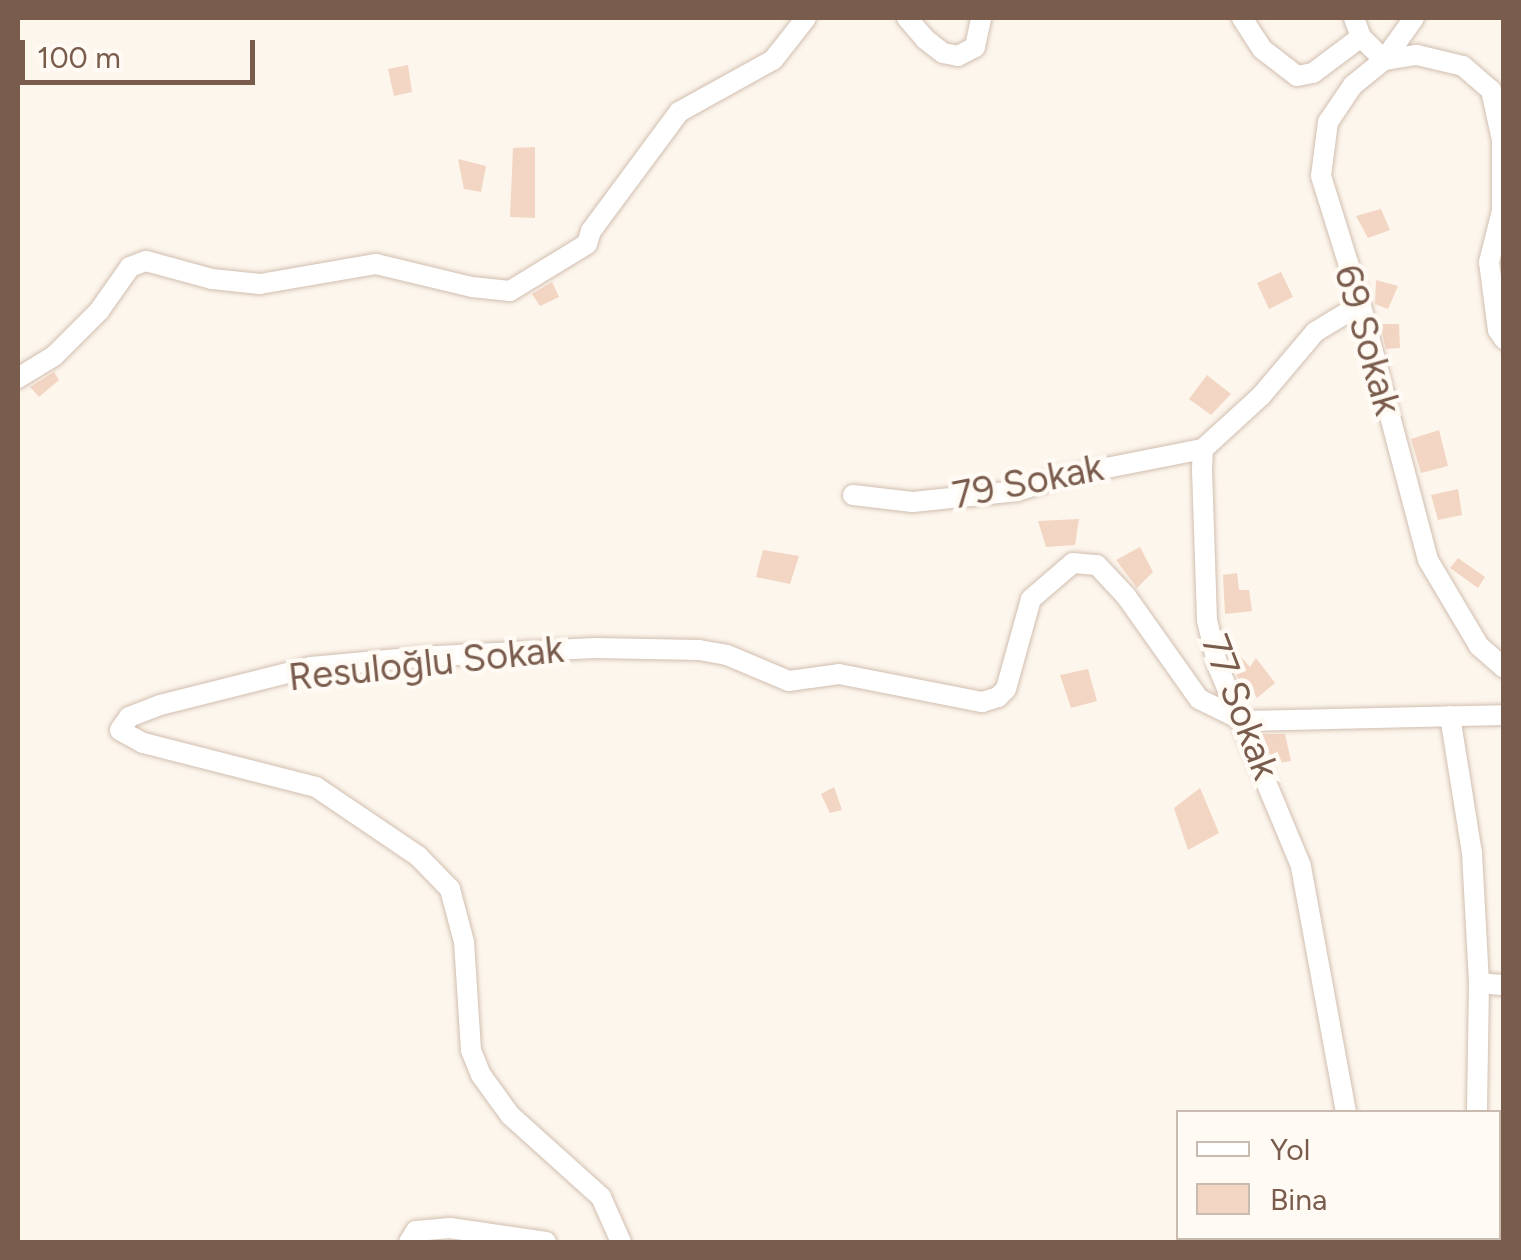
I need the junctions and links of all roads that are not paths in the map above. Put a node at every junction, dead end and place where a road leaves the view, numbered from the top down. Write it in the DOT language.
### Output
graph roads {
  1 [pos="806,18"];
  2 [pos="907,18"];
  3 [pos="981,18"];
  4 [pos="1242,18"];
  5 [pos="1414,18"];
  6 [pos="1357,27"];
  7 [pos="1384,60"];
  8 [pos="1360,304"];
  9 [pos="1504,340"];
  10 [pos="18,378"];
  11 [pos="1203,449"];
  12 [pos="853,495"];
  13 [pos="1504,668"];
  14 [pos="1504,715"];
  15 [pos="1450,716"];
  16 [pos="1244,721"];
  17 [pos="1480,982"];
  18 [pos="1504,985"];
  19 [pos="1346,1110"];
  20 [pos="1477,1110"];
  21 [pos="408,1242"];
  22 [pos="546,1242"];
  23 [pos="621,1242"];
  1 -- 10 [label="street"];
  2 -- 3 [label="street"];
  4 -- 6 [label="street"];
  5 -- 7 [label="street, 69 Sokak"];
  6 -- 7 [label="street"];
  7 -- 8 [label="street, 69 Sokak"];
  7 -- 9 [label="street"];
  8 -- 11 [label="street"];
  8 -- 13 [label="street, 69 Sokak"];
  11 -- 12 [label="street, 79 Sokak"];
  11 -- 16 [label="street, 77 Sokak"];
  14 -- 15 [label="street"];
  15 -- 16 [label="street"];
  15 -- 17 [label="street"];
  16 -- 19 [label="street, 77 Sokak"];
  16 -- 23 [label="street, Resuloğlu Sokak"];
  17 -- 18 [label="street"];
  17 -- 20 [label="street"];
  21 -- 22 [label="street"];
}
